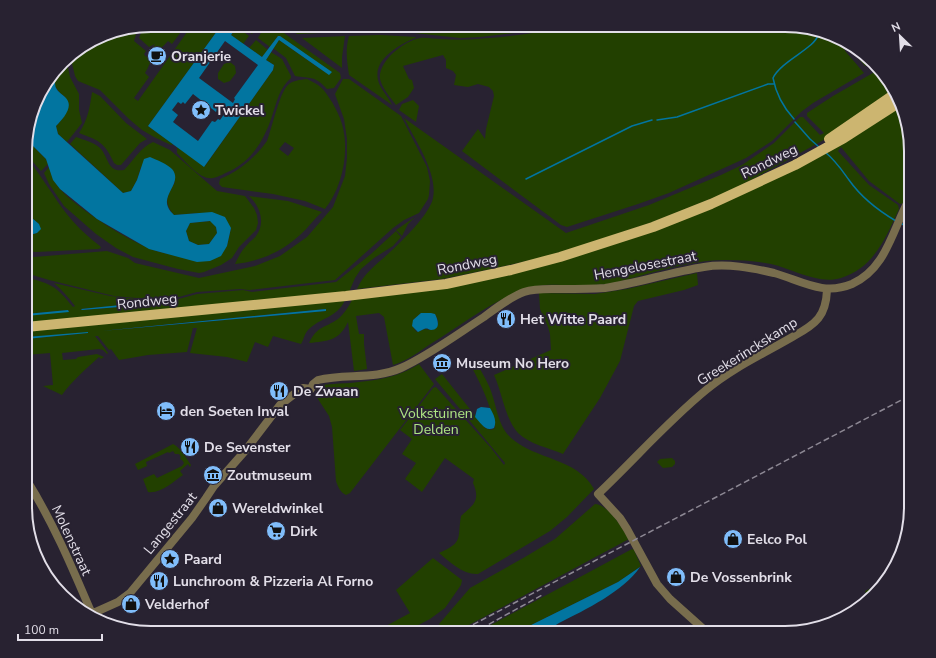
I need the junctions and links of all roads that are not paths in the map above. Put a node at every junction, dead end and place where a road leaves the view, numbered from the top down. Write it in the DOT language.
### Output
graph roads {
  1 [pos="891,96"];
  2 [pos="895,105"];
  3 [pos="737,192"];
  4 [pos="904,208"];
  5 [pos="827,290"];
  6 [pos="32,326"];
  7 [pos="311,389"];
  8 [pos="32,489"];
  9 [pos="87,607"];
  10 [pos="95,612"];
  11 [pos="700,626"];
  1 -- 3 [label="main road"];
  2 -- 3 [label="main road, Rondweg"];
  3 -- 6 [label="main road, Rondweg"];
  4 -- 5 [label="street, Hengelosestraat"];
  5 -- 7 [label="street, Hengelosestraat"];
  5 -- 11 [label="street, Greekerinckskamp"];
  7 -- 10 [label="street, Langestraat"];
  8 -- 9 [label="street, Molenstraat"];
}
